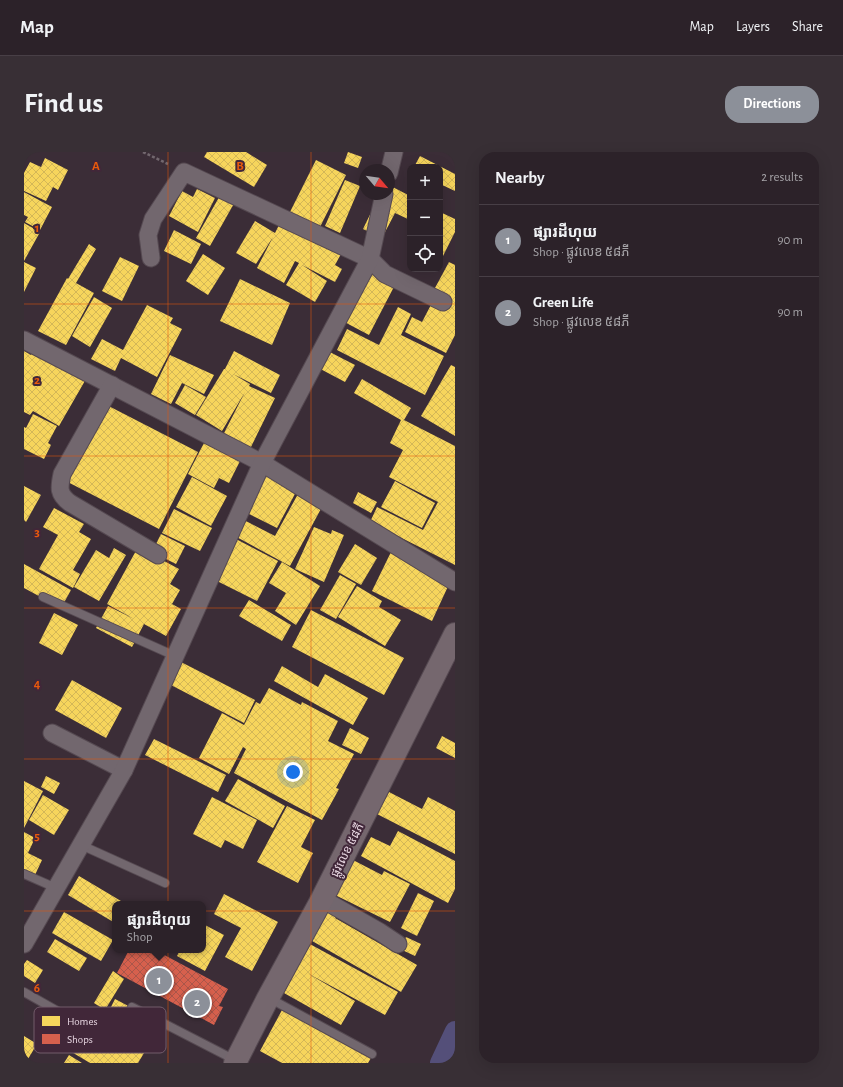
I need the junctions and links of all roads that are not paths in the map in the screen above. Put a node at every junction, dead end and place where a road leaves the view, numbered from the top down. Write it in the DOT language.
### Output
graph roads {
  1 [pos="394,152"];
  2 [pos="391,164"];
  3 [pos="383,200"];
  4 [pos="151,258"];
  5 [pos="370,259"];
  6 [pos="443,302"];
  7 [pos="24,340"];
  8 [pos="112,385"];
  9 [pos="262,463"];
  10 [pos="158,555"];
  11 [pos="455,582"];
  12 [pos="43,597"];
  13 [pos="455,634"];
  14 [pos="175,656"];
  15 [pos="52,733"];
  16 [pos="124,770"];
  17 [pos="81,845"];
  18 [pos="24,874"];
  19 [pos="165,883"];
  20 [pos="56,888"];
  21 [pos="322,899"];
  22 [pos="24,944"];
  23 [pos="398,944"];
  24 [pos="24,992"];
  25 [pos="268,998"];
  26 [pos="50,1007"];
  27 [pos="166,1025"];
  28 [pos="372,1054"];
  29 [pos="236,1062"];
  1 -- 2 [label="street"];
  3 -- 5 [label="street"];
  4 -- 5 [label="street"];
  5 -- 6 [label="street"];
  5 -- 9 [label="street"];
  7 -- 8 [label="street"];
  8 -- 9 [label="street"];
  8 -- 10 [label="street"];
  9 -- 11 [label="street"];
  9 -- 14 [label="street"];
  12 -- 14 [label="lane"];
  13 -- 21 [label="street, ផ្លូវលេខ ៥៨ភី"];
  14 -- 16 [label="street"];
  15 -- 16 [label="street"];
  16 -- 17 [label="street"];
  17 -- 19 [label="lane"];
  17 -- 20 [label="street"];
  18 -- 20 [label="lane"];
  20 -- 22 [label="street"];
  21 -- 23 [label="street"];
  21 -- 25 [label="street, ផ្លូវលេខ ៥៨ភី"];
  24 -- 26 [label="lane"];
  25 -- 28 [label="lane"];
  25 -- 29 [label="street, ផ្លូវលេខ ៥៨ភី"];
  27 -- 29 [label="lane"];
}
